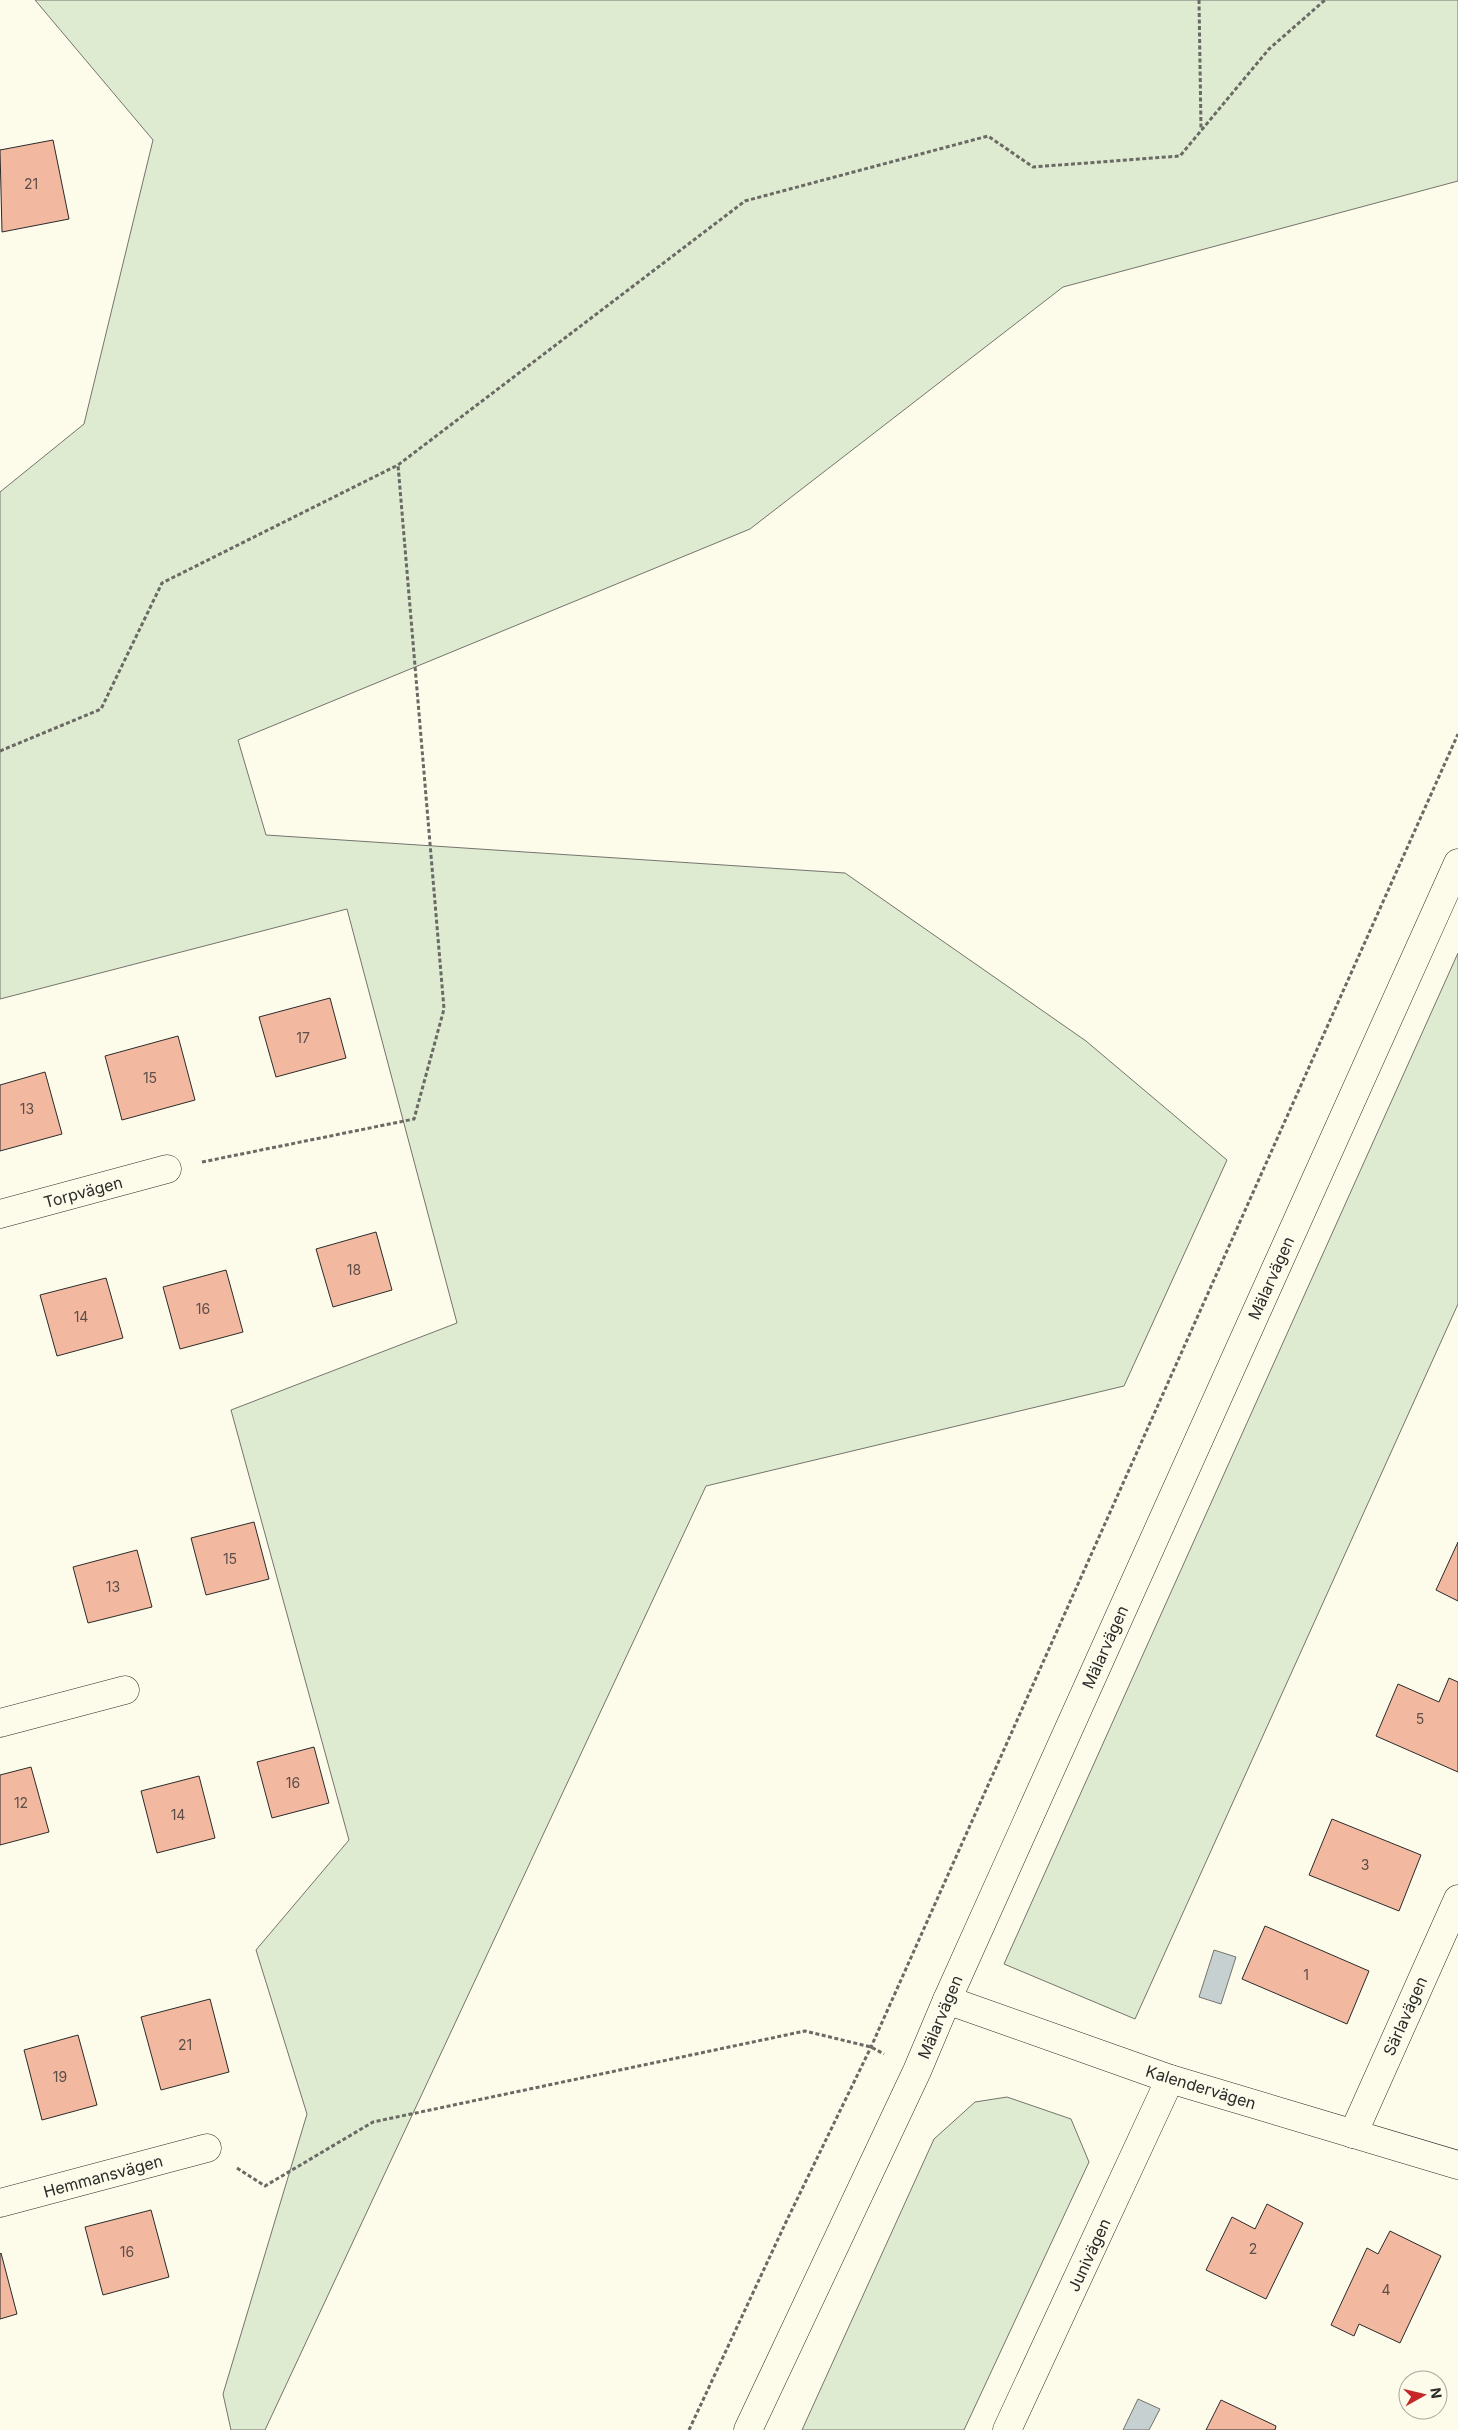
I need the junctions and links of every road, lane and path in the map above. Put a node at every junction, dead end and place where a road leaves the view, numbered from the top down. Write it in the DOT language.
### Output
graph roads {
  1 [pos="1199,0"];
  2 [pos="1325,0"];
  3 [pos="1201,130"];
  4 [pos="398,465"];
  5 [pos="1458,734"];
  6 [pos="0,751"];
  7 [pos="1458,863"];
  8 [pos="167,1169"];
  9 [pos="0,1214"];
  10 [pos="125,1690"];
  11 [pos="0,1723"];
  12 [pos="1458,1898"];
  13 [pos="947,2000"];
  14 [pos="871,2047"];
  15 [pos="917,2071"];
  16 [pos="1170,2079"];
  17 [pos="1353,2134"];
  18 [pos="207,2148"];
  19 [pos="1458,2165"];
  20 [pos="265,2186"];
  21 [pos="0,2203"];
  22 [pos="689,2430"];
  23 [pos="748,2430"];
  24 [pos="1007,2430"];
  1 -- 3 [label="path"];
  2 -- 3 [label="path"];
  3 -- 4 [label="path"];
  4 -- 6 [label="path"];
  4 -- 8 [label="path"];
  5 -- 14 [label="path"];
  7 -- 13 [label="street, Mälarvägen"];
  8 -- 9 [label="street, Torpvägen"];
  10 -- 11 [label="street"];
  12 -- 17 [label="street, Särlavägen"];
  13 -- 15 [label="street, Mälarvägen"];
  13 -- 16 [label="street, Kalendervägen"];
  14 -- 15 [label="path"];
  14 -- 20 [label="path"];
  14 -- 22 [label="path"];
  15 -- 23 [label="street, Mälarvägen"];
  16 -- 17 [label="street, Kalendervägen"];
  16 -- 24 [label="street, Junivägen"];
  17 -- 19 [label="street, Kalendervägen"];
  18 -- 21 [label="street, Hemmansvägen"];
}
